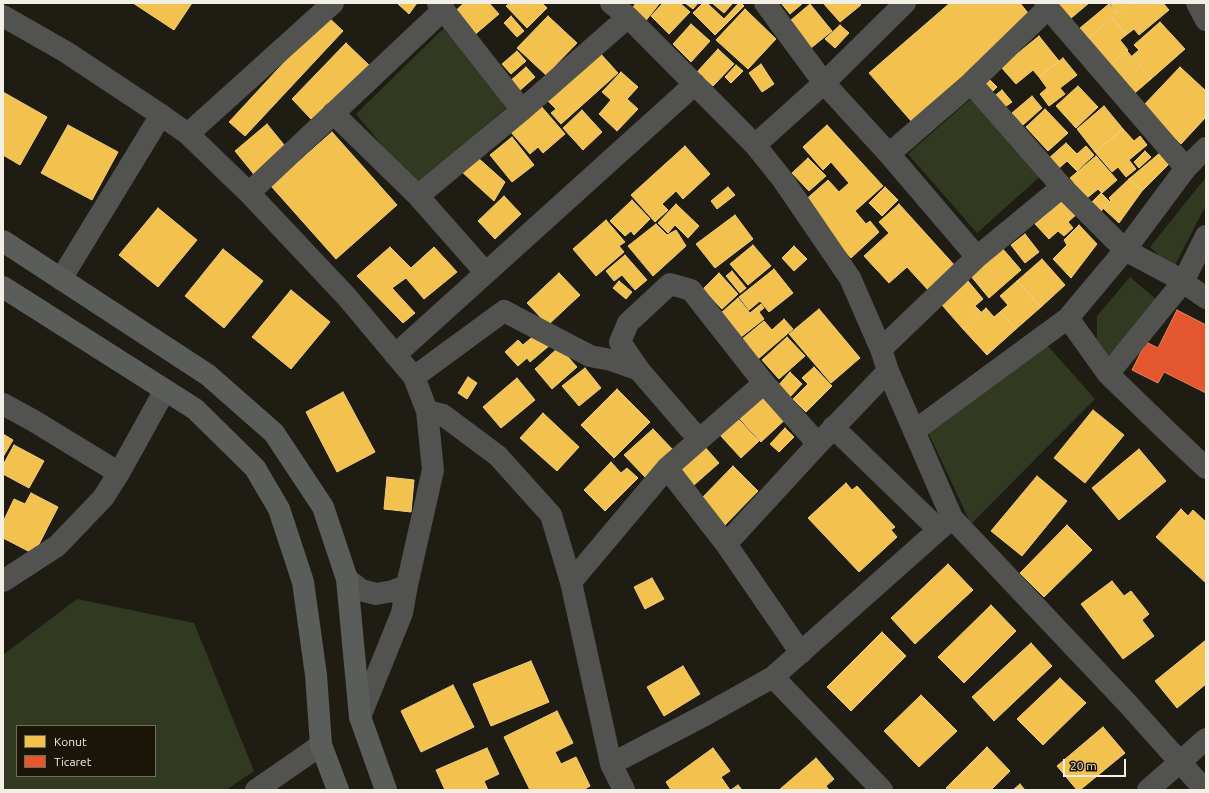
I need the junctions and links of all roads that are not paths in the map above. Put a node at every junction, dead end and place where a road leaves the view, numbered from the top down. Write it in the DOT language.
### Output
graph roads {
  1 [pos="333,3"];
  2 [pos="611,3"];
  3 [pos="765,3"];
  4 [pos="906,3"];
  5 [pos="1197,3"];
  6 [pos="441,6"];
  7 [pos="1047,6"];
  8 [pos="3,16"];
  9 [pos="628,17"];
  10 [pos="1206,20"];
  11 [pos="824,83"];
  12 [pos="971,83"];
  13 [pos="695,84"];
  14 [pos="522,110"];
  15 [pos="333,113"];
  16 [pos="161,114"];
  17 [pos="188,134"];
  18 [pos="755,145"];
  19 [pos="1206,148"];
  20 [pos="889,154"];
  21 [pos="1186,168"];
  22 [pos="1062,187"];
  23 [pos="249,193"];
  24 [pos="418,196"];
  25 [pos="1206,236"];
  26 [pos="3,241"];
  27 [pos="1125,250"];
  28 [pos="977,257"];
  29 [pos="485,272"];
  30 [pos="61,279"];
  31 [pos="1183,282"];
  32 [pos="3,287"];
  33 [pos="1206,298"];
  34 [pos="1068,318"];
  35 [pos="882,349"];
  36 [pos="395,355"];
  37 [pos="639,370"];
  38 [pos="888,372"];
  39 [pos="1108,374"];
  40 [pos="414,377"];
  41 [pos="764,383"];
  42 [pos="166,390"];
  43 [pos="3,404"];
  44 [pos="427,411"];
  45 [pos="833,427"];
  46 [pos="914,431"];
  47 [pos="700,439"];
  48 [pos="818,444"];
  49 [pos="667,468"];
  50 [pos="1206,468"];
  51 [pos="119,473"];
  52 [pos="945,524"];
  53 [pos="726,544"];
  54 [pos="5,576"];
  55 [pos="347,579"];
  56 [pos="571,582"];
  57 [pos="407,585"];
  58 [pos="801,653"];
  59 [pos="773,677"];
  60 [pos="360,717"];
  61 [pos="1206,739"];
  62 [pos="321,745"];
  63 [pos="1180,762"];
  64 [pos="611,764"];
  65 [pos="256,790"];
  66 [pos="338,790"];
  67 [pos="386,790"];
  68 [pos="624,790"];
  69 [pos="882,790"];
  70 [pos="1148,790"];
  71 [pos="1205,790"];
  1 -- 17 [label="street"];
  2 -- 9 [label="street"];
  3 -- 11 [label="street"];
  4 -- 11 [label="street"];
  5 -- 10 [label="street"];
  6 -- 14 [label="street"];
  6 -- 15 [label="street"];
  7 -- 12 [label="street"];
  7 -- 21 [label="street"];
  8 -- 16 [label="street"];
  9 -- 13 [label="street"];
  9 -- 14 [label="street"];
  11 -- 18 [label="street"];
  11 -- 20 [label="street"];
  12 -- 20 [label="street"];
  12 -- 22 [label="street"];
  13 -- 18 [label="street"];
  13 -- 29 [label="street"];
  14 -- 24 [label="street"];
  15 -- 23 [label="street"];
  15 -- 24 [label="street"];
  16 -- 17 [label="street"];
  16 -- 30 [label="street"];
  17 -- 23 [label="street"];
  18 -- 35 [label="street"];
  19 -- 21 [label="street"];
  20 -- 28 [label="street"];
  21 -- 27 [label="street"];
  22 -- 27 [label="street"];
  22 -- 28 [label="street"];
  23 -- 36 [label="street"];
  24 -- 29 [label="street"];
  25 -- 31 [label="street"];
  26 -- 30 [label="main road"];
  27 -- 31 [label="street"];
  27 -- 34 [label="street"];
  28 -- 35 [label="street"];
  29 -- 36 [label="street"];
  30 -- 55 [label="main road"];
  31 -- 33 [label="street"];
  31 -- 39 [label="street"];
  32 -- 42 [label="main road"];
  34 -- 39 [label="street"];
  34 -- 46 [label="street"];
  35 -- 38 [label="street"];
  36 -- 40 [label="street"];
  37 -- 40 [label="street"];
  37 -- 41 [label="street"];
  37 -- 47 [label="street"];
  38 -- 45 [label="street"];
  38 -- 46 [label="street"];
  39 -- 50 [label="street"];
  40 -- 44 [label="street"];
  41 -- 47 [label="street"];
  41 -- 48 [label="street"];
  42 -- 51 [label="street"];
  42 -- 62 [label="main road"];
  43 -- 51 [label="street"];
  44 -- 56 [label="street"];
  44 -- 57 [label="street"];
  45 -- 48 [label="street"];
  45 -- 52 [label="street"];
  46 -- 52 [label="street"];
  47 -- 49 [label="street"];
  48 -- 53 [label="street"];
  49 -- 53 [label="street"];
  49 -- 56 [label="street"];
  51 -- 54 [label="street"];
  52 -- 58 [label="street"];
  52 -- 63 [label="street"];
  53 -- 58 [label="street"];
  55 -- 57 [label="street"];
  55 -- 60 [label="main road"];
  56 -- 64 [label="street"];
  57 -- 60 [label="street"];
  58 -- 59 [label="street"];
  59 -- 64 [label="street"];
  59 -- 69 [label="street"];
  60 -- 67 [label="main road"];
  61 -- 63 [label="street"];
  62 -- 65 [label="street"];
  62 -- 66 [label="main road"];
  63 -- 70 [label="street"];
  63 -- 71 [label="street"];
  64 -- 68 [label="street"];
}
